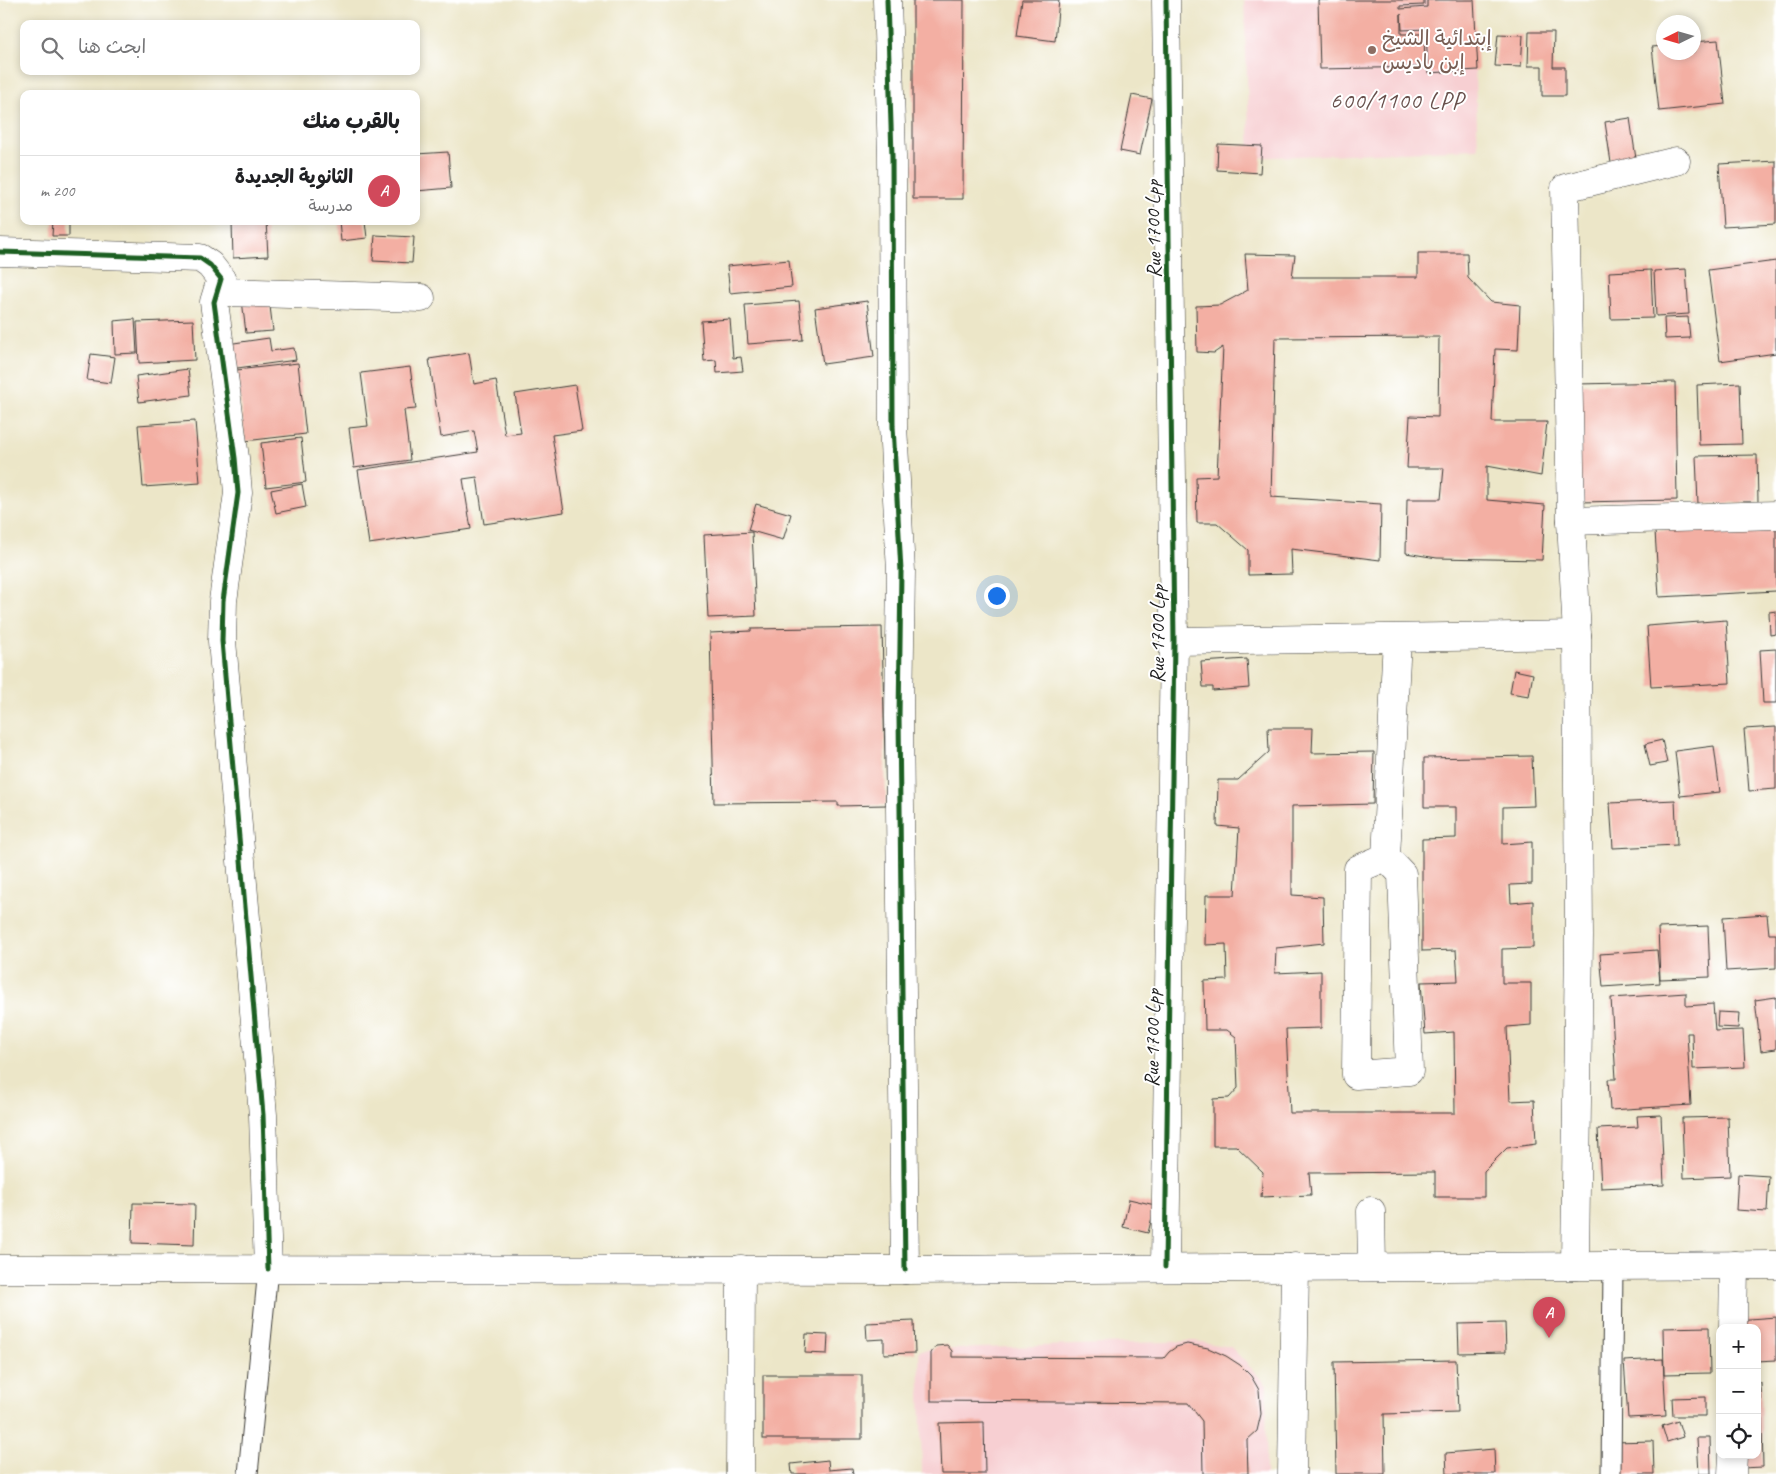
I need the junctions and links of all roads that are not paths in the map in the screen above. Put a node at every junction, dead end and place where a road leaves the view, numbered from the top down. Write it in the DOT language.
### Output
graph roads {
  1 [pos="888,0"];
  2 [pos="1166,0"];
  3 [pos="1676,161"];
  4 [pos="0,252"];
  5 [pos="221,279"];
  6 [pos="421,298"];
  7 [pos="1776,515"];
  8 [pos="1571,521"];
  9 [pos="1577,635"];
  10 [pos="1396,639"];
  11 [pos="1174,641"];
  12 [pos="1386,856"];
  13 [pos="1371,1211"];
  14 [pos="1613,1265"];
  15 [pos="1734,1265"];
  16 [pos="1776,1265"];
  17 [pos="1575,1266"];
  18 [pos="1295,1267"];
  19 [pos="1372,1267"];
  20 [pos="1165,1268"];
  21 [pos="0,1269"];
  22 [pos="268,1269"];
  23 [pos="741,1269"];
  24 [pos="905,1270"];
  25 [pos="1733,1324"];
  26 [pos="1733,1459"];
  27 [pos="248,1474"];
  28 [pos="740,1474"];
  29 [pos="1292,1474"];
  30 [pos="1611,1474"];
  31 [pos="1732,1474"];
  1 -- 24 [label="street"];
  2 -- 11 [label="street, Rue 1700 Lpp"];
  3 -- 8 [label="street"];
  4 -- 5 [label="street"];
  5 -- 6 [label="street"];
  5 -- 22 [label="street"];
  7 -- 8 [label="street"];
  8 -- 9 [label="street"];
  9 -- 10 [label="street, Rue 1700 Lpp"];
  9 -- 17 [label="street"];
  10 -- 11 [label="street, Rue 1700 Lpp"];
  10 -- 12 [label="street"];
  11 -- 20 [label="street, Rue 1700 Lpp"];
  12 -- 12 [label="street"];
  13 -- 19 [label="street"];
  14 -- 15 [label="street"];
  14 -- 17 [label="street"];
  14 -- 30 [label="lane"];
  15 -- 16 [label="street"];
  15 -- 25 [label="street"];
  17 -- 19 [label="street"];
  18 -- 19 [label="street"];
  18 -- 20 [label="street"];
  18 -- 29 [label="street"];
  20 -- 24 [label="street"];
  21 -- 22 [label="street"];
  22 -- 23 [label="street"];
  22 -- 27 [label="lane"];
  23 -- 24 [label="street"];
  23 -- 28 [label="street"];
  26 -- 31 [label="street"];
}
